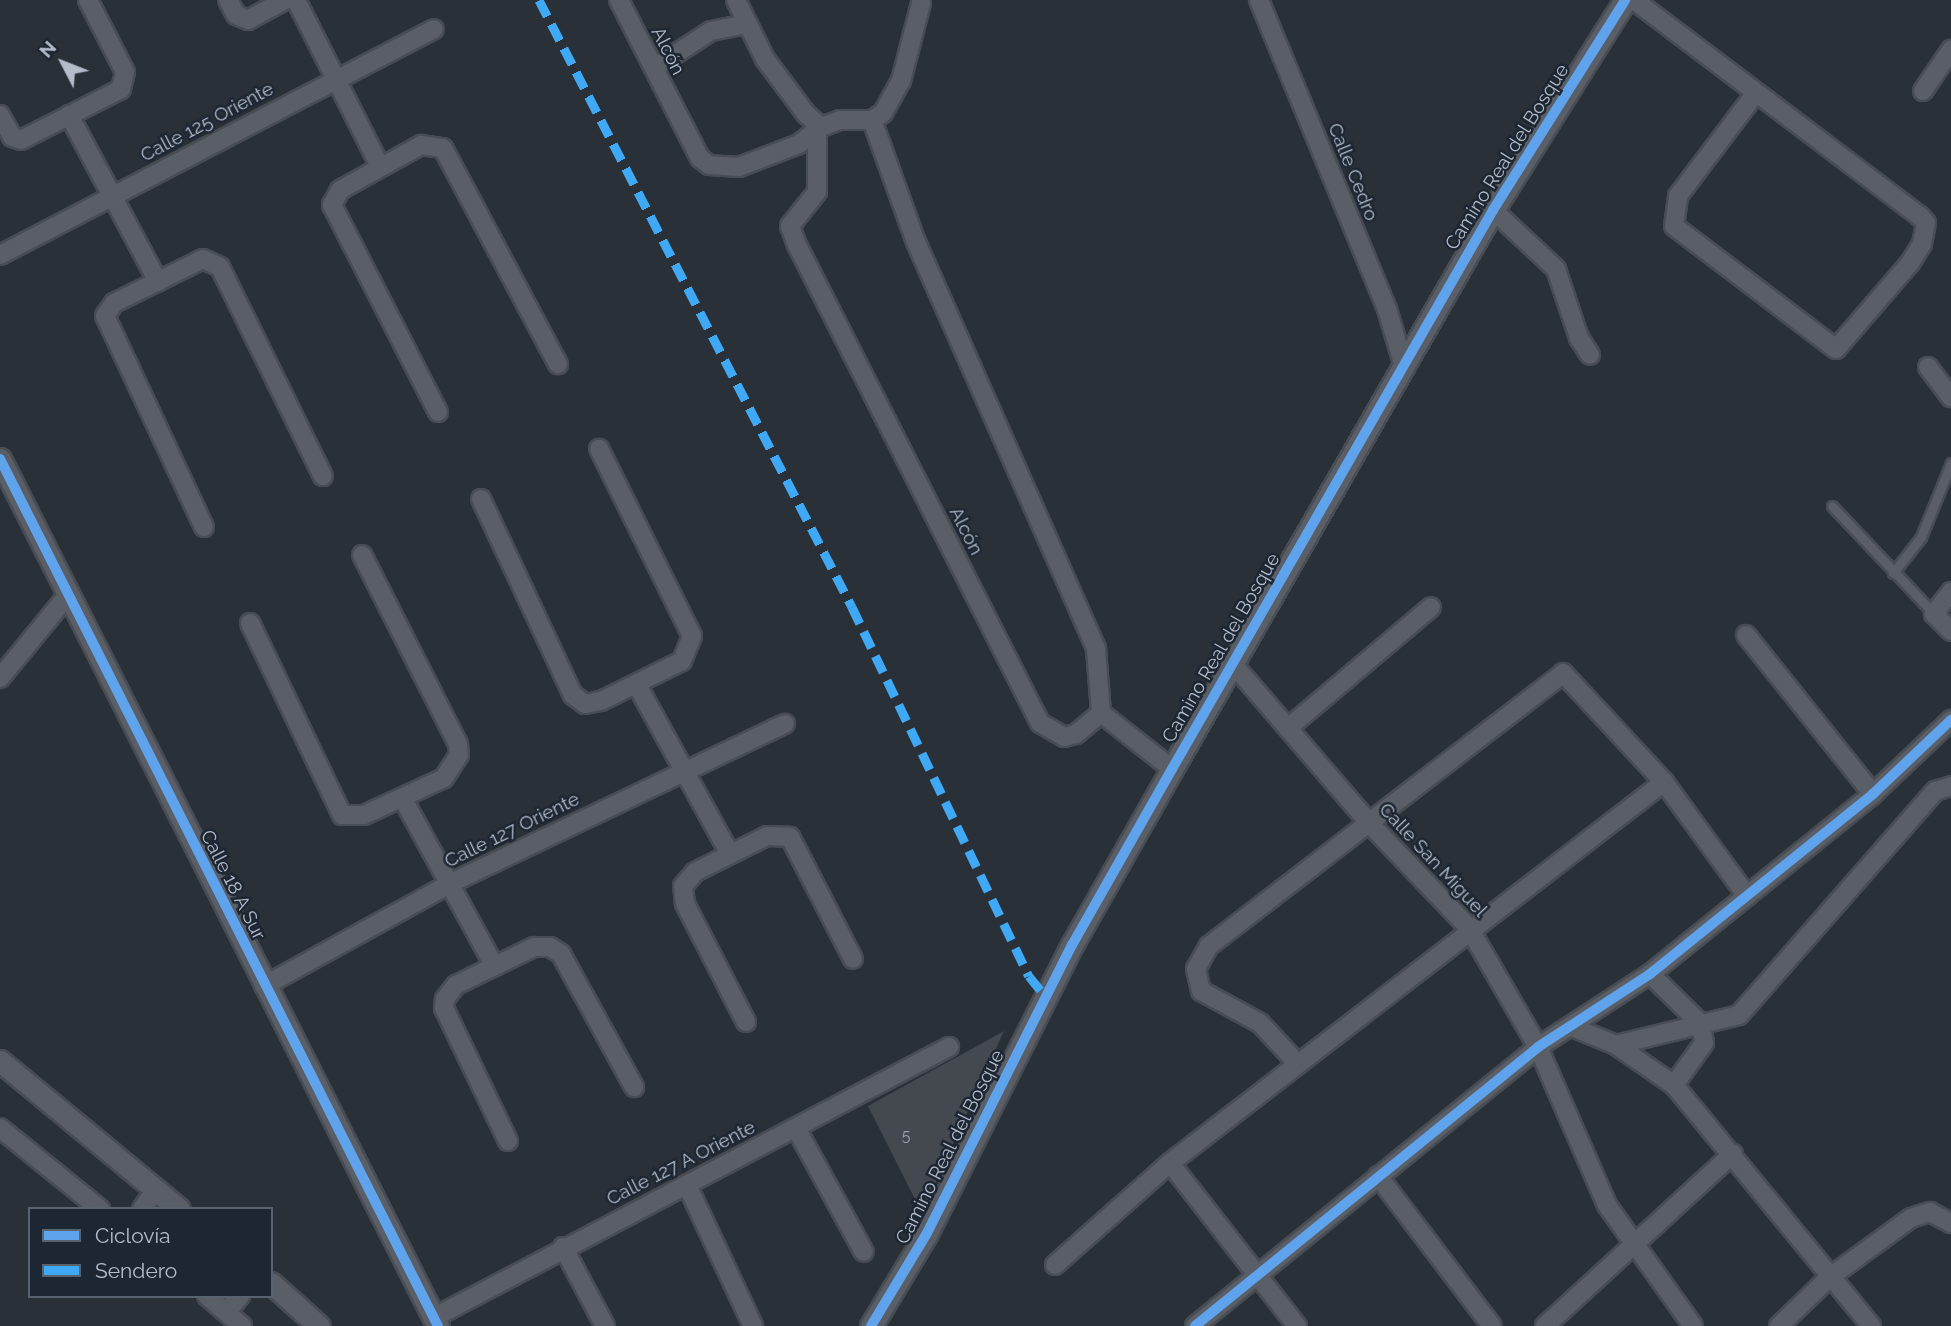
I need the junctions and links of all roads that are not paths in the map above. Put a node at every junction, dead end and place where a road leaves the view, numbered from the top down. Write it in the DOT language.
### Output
graph roads {
  1 [pos="88,0"];
  2 [pos="228,0"];
  3 [pos="285,0"];
  4 [pos="296,0"];
  5 [pos="619,0"];
  6 [pos="736,0"];
  7 [pos="1259,0"];
  8 [pos="1625,0"];
  9 [pos="1634,0"];
  10 [pos="924,1"];
  11 [pos="746,24"];
  12 [pos="435,29"];
  13 [pos="1951,50"];
  14 [pos="654,68"];
  15 [pos="334,78"];
  16 [pos="1923,91"];
  17 [pos="1756,93"];
  18 [pos="69,115"];
  19 [pos="0,116"];
  20 [pos="872,120"];
  21 [pos="819,129"];
  22 [pos="380,166"];
  23 [pos="110,197"];
  24 [pos="1493,210"];
  25 [pos="0,255"];
  26 [pos="158,282"];
  27 [pos="1590,355"];
  28 [pos="1404,363"];
  29 [pos="558,364"];
  30 [pos="1928,367"];
  31 [pos="1951,397"];
  32 [pos="438,412"];
  33 [pos="599,449"];
  34 [pos="1951,463"];
  35 [pos="2,467"];
  36 [pos="323,476"];
  37 [pos="481,499"];
  38 [pos="1832,506"];
  39 [pos="204,527"];
  40 [pos="362,555"];
  41 [pos="1893,573"];
  42 [pos="1951,592"];
  43 [pos="68,595"];
  44 [pos="1431,607"];
  45 [pos="1934,614"];
  46 [pos="250,623"];
  47 [pos="1951,631"];
  48 [pos="1746,635"];
  49 [pos="1232,663"];
  50 [pos="0,678"];
  51 [pos="637,685"];
  52 [pos="1101,713"];
  53 [pos="1951,720"];
  54 [pos="785,724"];
  55 [pos="1288,728"];
  56 [pos="684,769"];
  57 [pos="1172,769"];
  58 [pos="1664,782"];
  59 [pos="1951,786"];
  60 [pos="1873,793"];
  61 [pos="403,799"];
  62 [pos="1370,824"];
  63 [pos="730,853"];
  64 [pos="451,883"];
  65 [pos="1747,896"];
  66 [pos="1469,928"];
  67 [pos="853,959"];
  68 [pos="494,965"];
  69 [pos="1650,974"];
  70 [pos="264,986"];
  71 [pos="746,1022"];
  72 [pos="1701,1024"];
  73 [pos="1572,1027"];
  74 [pos="1616,1045"];
  75 [pos="949,1047"];
  76 [pos="1538,1047"];
  77 [pos="0,1061"];
  78 [pos="1297,1063"];
  79 [pos="1674,1085"];
  80 [pos="634,1087"];
  81 [pos="0,1128"];
  82 [pos="796,1128"];
  83 [pos="508,1141"];
  84 [pos="1733,1154"];
  85 [pos="1170,1163"];
  86 [pos="1378,1176"];
  87 [pos="687,1185"];
  88 [pos="156,1189"];
  89 [pos="98,1207"];
  90 [pos="143,1207"];
  91 [pos="177,1207"];
  92 [pos="1951,1223"];
  93 [pos="563,1247"];
  94 [pos="1634,1249"];
  95 [pos="864,1252"];
  96 [pos="1055,1265"];
  97 [pos="1256,1276"];
  98 [pos="1830,1277"];
  99 [pos="273,1285"];
  100 [pos="210,1298"];
  101 [pos="238,1298"];
  102 [pos="227,1312"];
  103 [pos="435,1322"];
  104 [pos="313,1324"];
  105 [pos="242,1326"];
  106 [pos="606,1326"];
  107 [pos="753,1326"];
  108 [pos="871,1326"];
  109 [pos="1195,1326"];
  110 [pos="1297,1326"];
  111 [pos="1492,1326"];
  112 [pos="1545,1326"];
  113 [pos="1693,1326"];
  114 [pos="1779,1326"];
  115 [pos="1871,1326"];
  1 -- 18 [label="street"];
  2 -- 3 [label="street"];
  4 -- 15 [label="street"];
  5 -- 14 [label="street, Alcón"];
  6 -- 11 [label="street"];
  7 -- 28 [label="street, Calle Cedro"];
  8 -- 24 [label="street, Camino Real del Bosque"];
  9 -- 17 [label="street"];
  10 -- 20 [label="street"];
  11 -- 14 [label="street"];
  11 -- 21 [label="street"];
  12 -- 15 [label="street, Calle 125 Oriente"];
  13 -- 16 [label="street"];
  14 -- 21 [label="street, Alcón"];
  15 -- 22 [label="street"];
  15 -- 23 [label="street, Calle 125 Oriente"];
  17 -- 17 [label="street"];
  18 -- 19 [label="street"];
  18 -- 23 [label="street"];
  20 -- 21 [label="street"];
  20 -- 52 [label="street"];
  21 -- 52 [label="street, Alcón"];
  22 -- 29 [label="street"];
  22 -- 32 [label="street"];
  23 -- 25 [label="street, Calle 125 Oriente"];
  23 -- 26 [label="street"];
  24 -- 27 [label="street"];
  24 -- 28 [label="street, Camino Real del Bosque"];
  26 -- 36 [label="street"];
  26 -- 39 [label="street"];
  28 -- 49 [label="street, Camino Real del Bosque"];
  30 -- 31 [label="street"];
  33 -- 51 [label="street"];
  34 -- 41 [label="lane"];
  35 -- 43 [label="street, Calle 18 A Sur"];
  37 -- 51 [label="street"];
  38 -- 41 [label="lane"];
  40 -- 61 [label="street"];
  41 -- 45 [label="lane"];
  42 -- 45 [label="street"];
  43 -- 50 [label="street"];
  43 -- 70 [label="street, Calle 18 A Sur"];
  44 -- 55 [label="street"];
  45 -- 47 [label="street"];
  46 -- 61 [label="street"];
  48 -- 60 [label="street"];
  49 -- 55 [label="street, Calle San Miguel"];
  49 -- 57 [label="street, Camino Real del Bosque"];
  51 -- 56 [label="street"];
  52 -- 57 [label="street"];
  53 -- 60 [label="street"];
  54 -- 56 [label="street, Calle 127 Oriente"];
  55 -- 62 [label="street, Calle San Miguel"];
  56 -- 63 [label="street"];
  56 -- 64 [label="street, Calle 127 Oriente"];
  57 -- 108 [label="street, Camino Real del Bosque"];
  58 -- 62 [label="street"];
  58 -- 65 [label="street"];
  58 -- 66 [label="street"];
  59 -- 72 [label="street"];
  60 -- 65 [label="street"];
  61 -- 64 [label="street"];
  62 -- 66 [label="street, Calle San Miguel"];
  62 -- 78 [label="street"];
  63 -- 67 [label="street"];
  63 -- 71 [label="street"];
  64 -- 68 [label="street"];
  64 -- 70 [label="street, Calle 127 Oriente"];
  65 -- 69 [label="street"];
  66 -- 76 [label="street, Calle San Miguel"];
  66 -- 78 [label="street"];
  68 -- 80 [label="street"];
  68 -- 83 [label="street"];
  69 -- 72 [label="street"];
  69 -- 73 [label="street"];
  70 -- 103 [label="street, Calle 18 A Sur"];
  72 -- 74 [label="street"];
  72 -- 79 [label="street"];
  73 -- 74 [label="street"];
  73 -- 76 [label="street"];
  74 -- 79 [label="street"];
  75 -- 82 [label="street, Calle 127 A Oriente"];
  76 -- 86 [label="street"];
  76 -- 94 [label="street, Calle San Miguel"];
  77 -- 88 [label="street"];
  78 -- 85 [label="street"];
  79 -- 84 [label="street"];
  81 -- 89 [label="street"];
  82 -- 87 [label="street, Calle 127 A Oriente"];
  82 -- 95 [label="street"];
  84 -- 94 [label="street"];
  84 -- 98 [label="street"];
  85 -- 96 [label="street"];
  85 -- 97 [label="street"];
  86 -- 97 [label="street"];
  86 -- 111 [label="street"];
  87 -- 93 [label="street, Calle 127 A Oriente"];
  87 -- 107 [label="street"];
  88 -- 90 [label="street"];
  88 -- 91 [label="street"];
  92 -- 98 [label="street"];
  93 -- 103 [label="street, Calle 127 A Oriente"];
  93 -- 106 [label="street"];
  94 -- 112 [label="street"];
  94 -- 113 [label="street, Calle San Miguel"];
  97 -- 109 [label="street"];
  97 -- 110 [label="street"];
  98 -- 114 [label="street"];
  98 -- 115 [label="street"];
  99 -- 104 [label="street"];
  100 -- 102 [label="street"];
  101 -- 102 [label="street"];
  102 -- 105 [label="street"];
}
